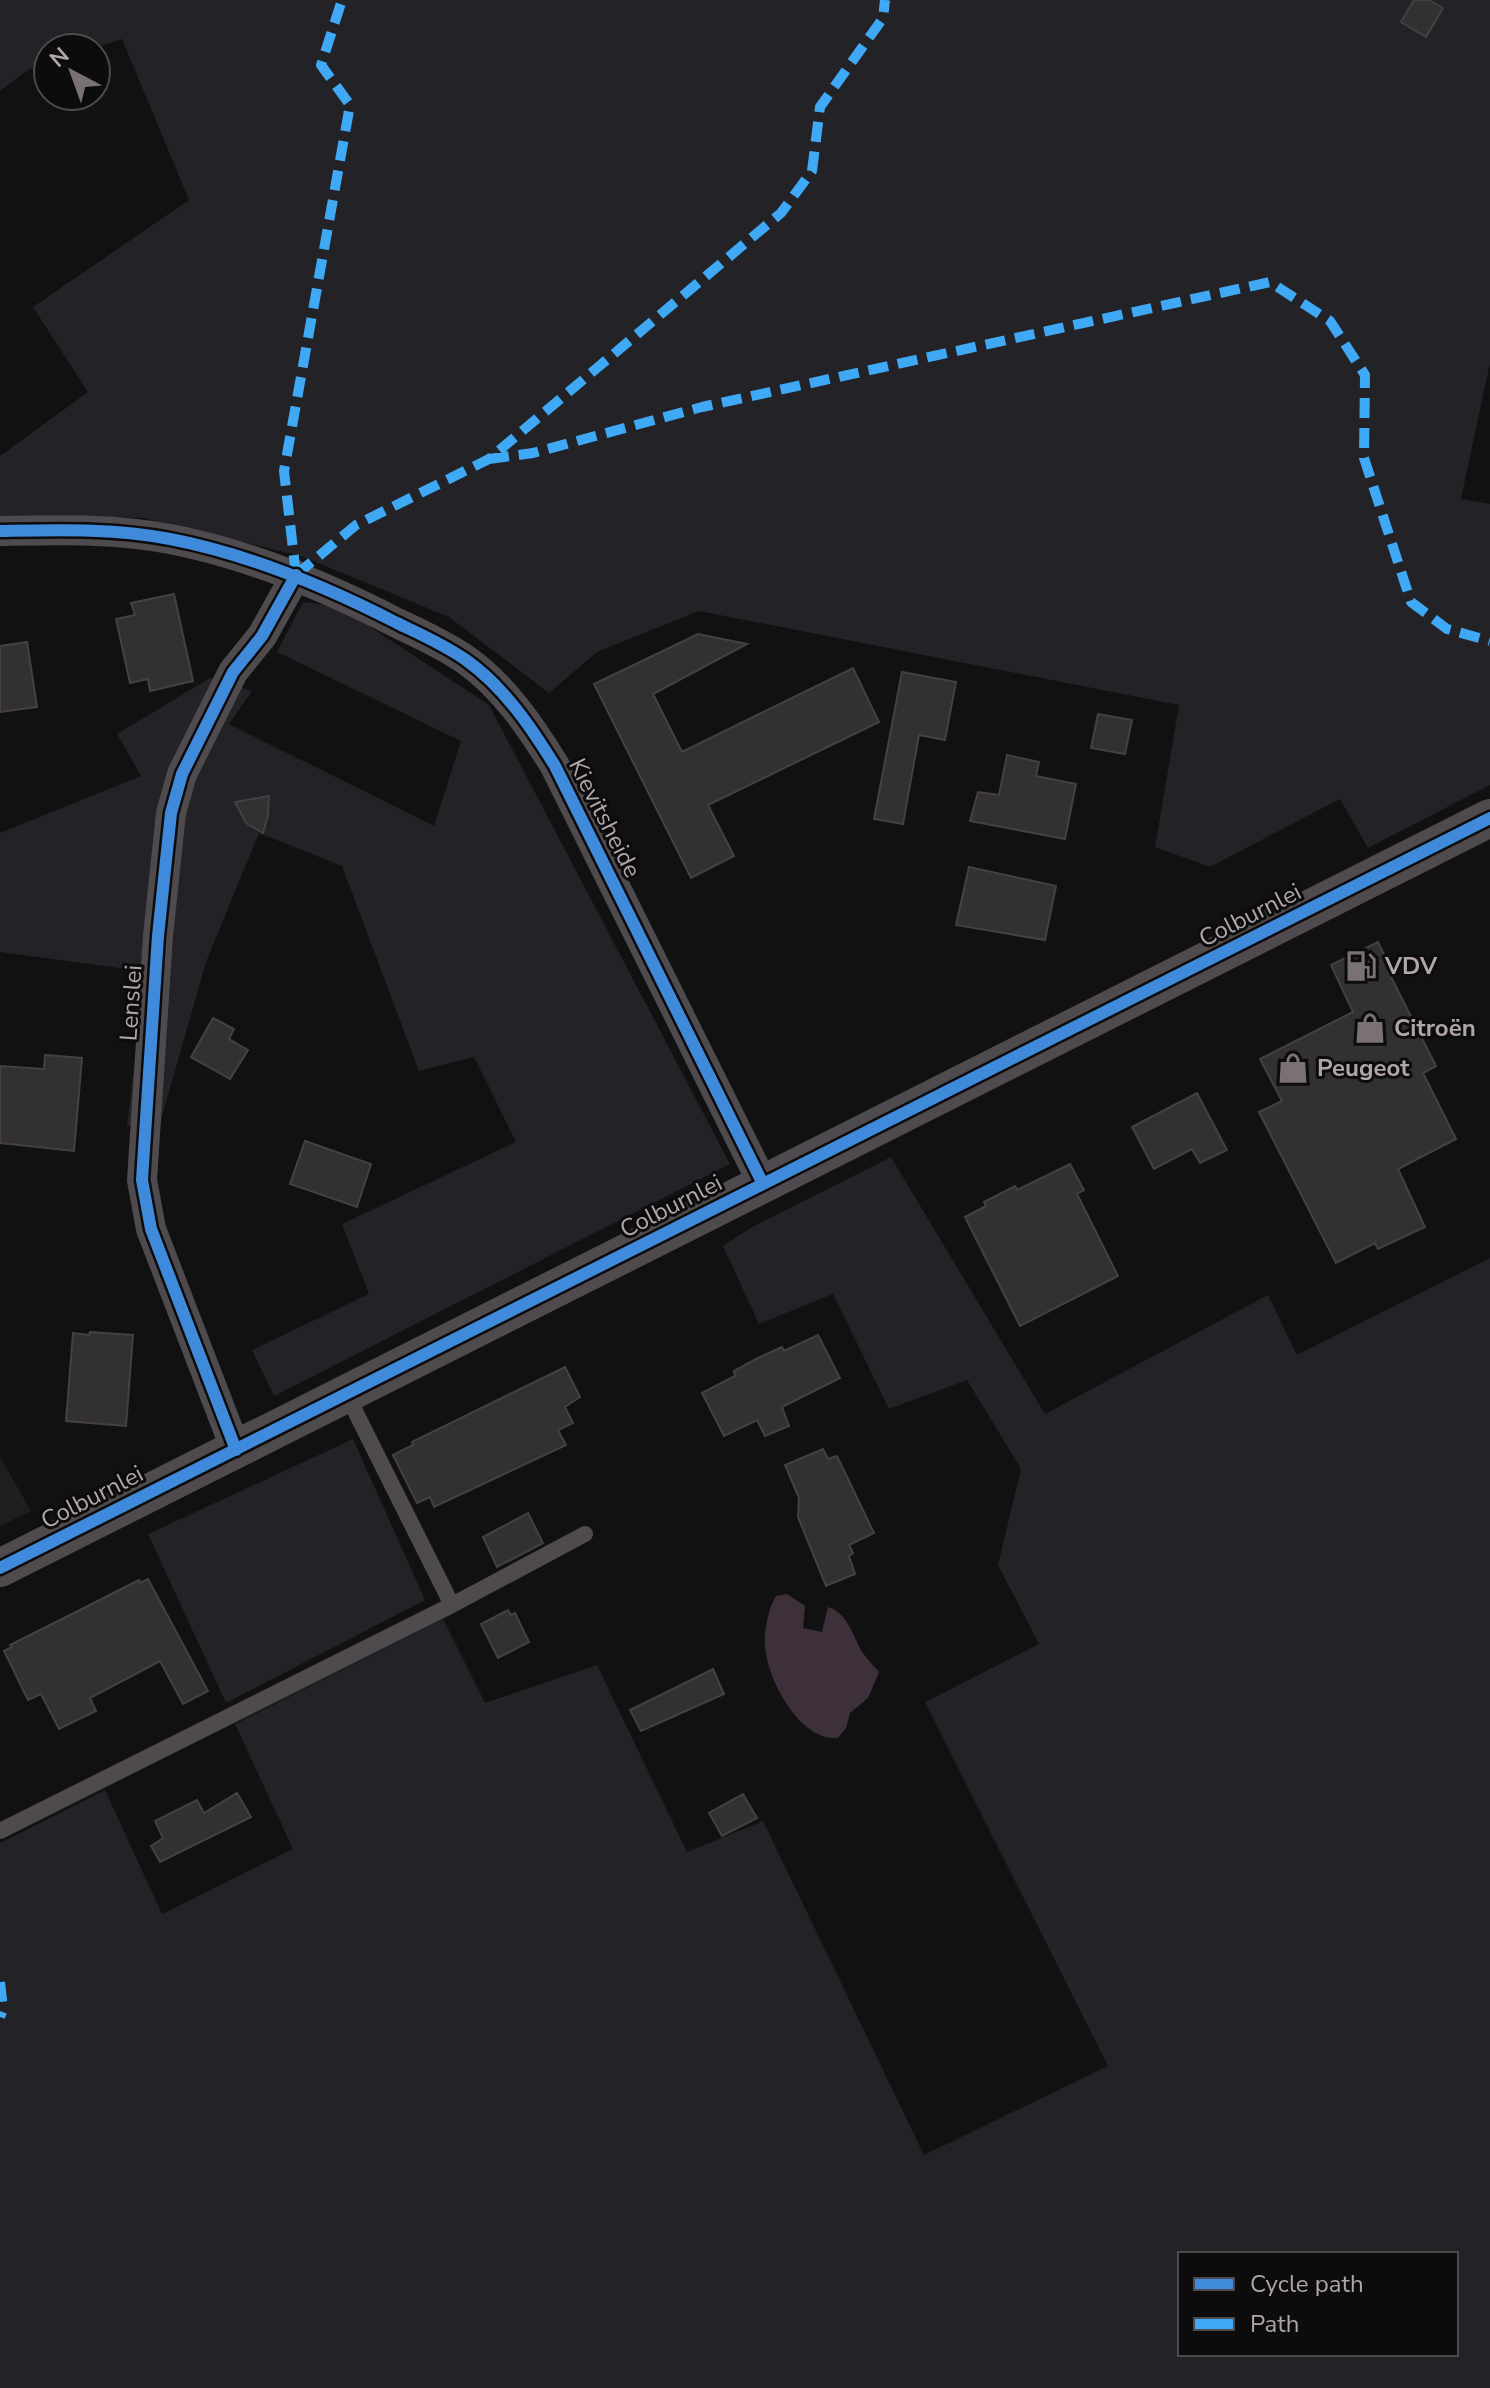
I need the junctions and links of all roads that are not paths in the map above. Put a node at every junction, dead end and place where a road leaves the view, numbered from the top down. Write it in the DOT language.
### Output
graph roads {
  1 [pos="0,531"];
  2 [pos="296,575"];
  3 [pos="1490,818"];
  4 [pos="763,1184"];
  5 [pos="346,1393"];
  6 [pos="236,1450"];
  7 [pos="585,1534"];
  8 [pos="0,1568"];
  9 [pos="452,1605"];
  10 [pos="0,1831"];
  1 -- 2 [label="street, Kievitsheide"];
  2 -- 4 [label="street, Kievitsheide"];
  2 -- 6 [label="street, Lenslei"];
  3 -- 4 [label="street, Colburnlei"];
  4 -- 5 [label="street, Colburnlei"];
  5 -- 6 [label="street, Colburnlei"];
  5 -- 9 [label="lane"];
  6 -- 8 [label="street, Colburnlei"];
  7 -- 9 [label="lane"];
  9 -- 10 [label="lane"];
}
